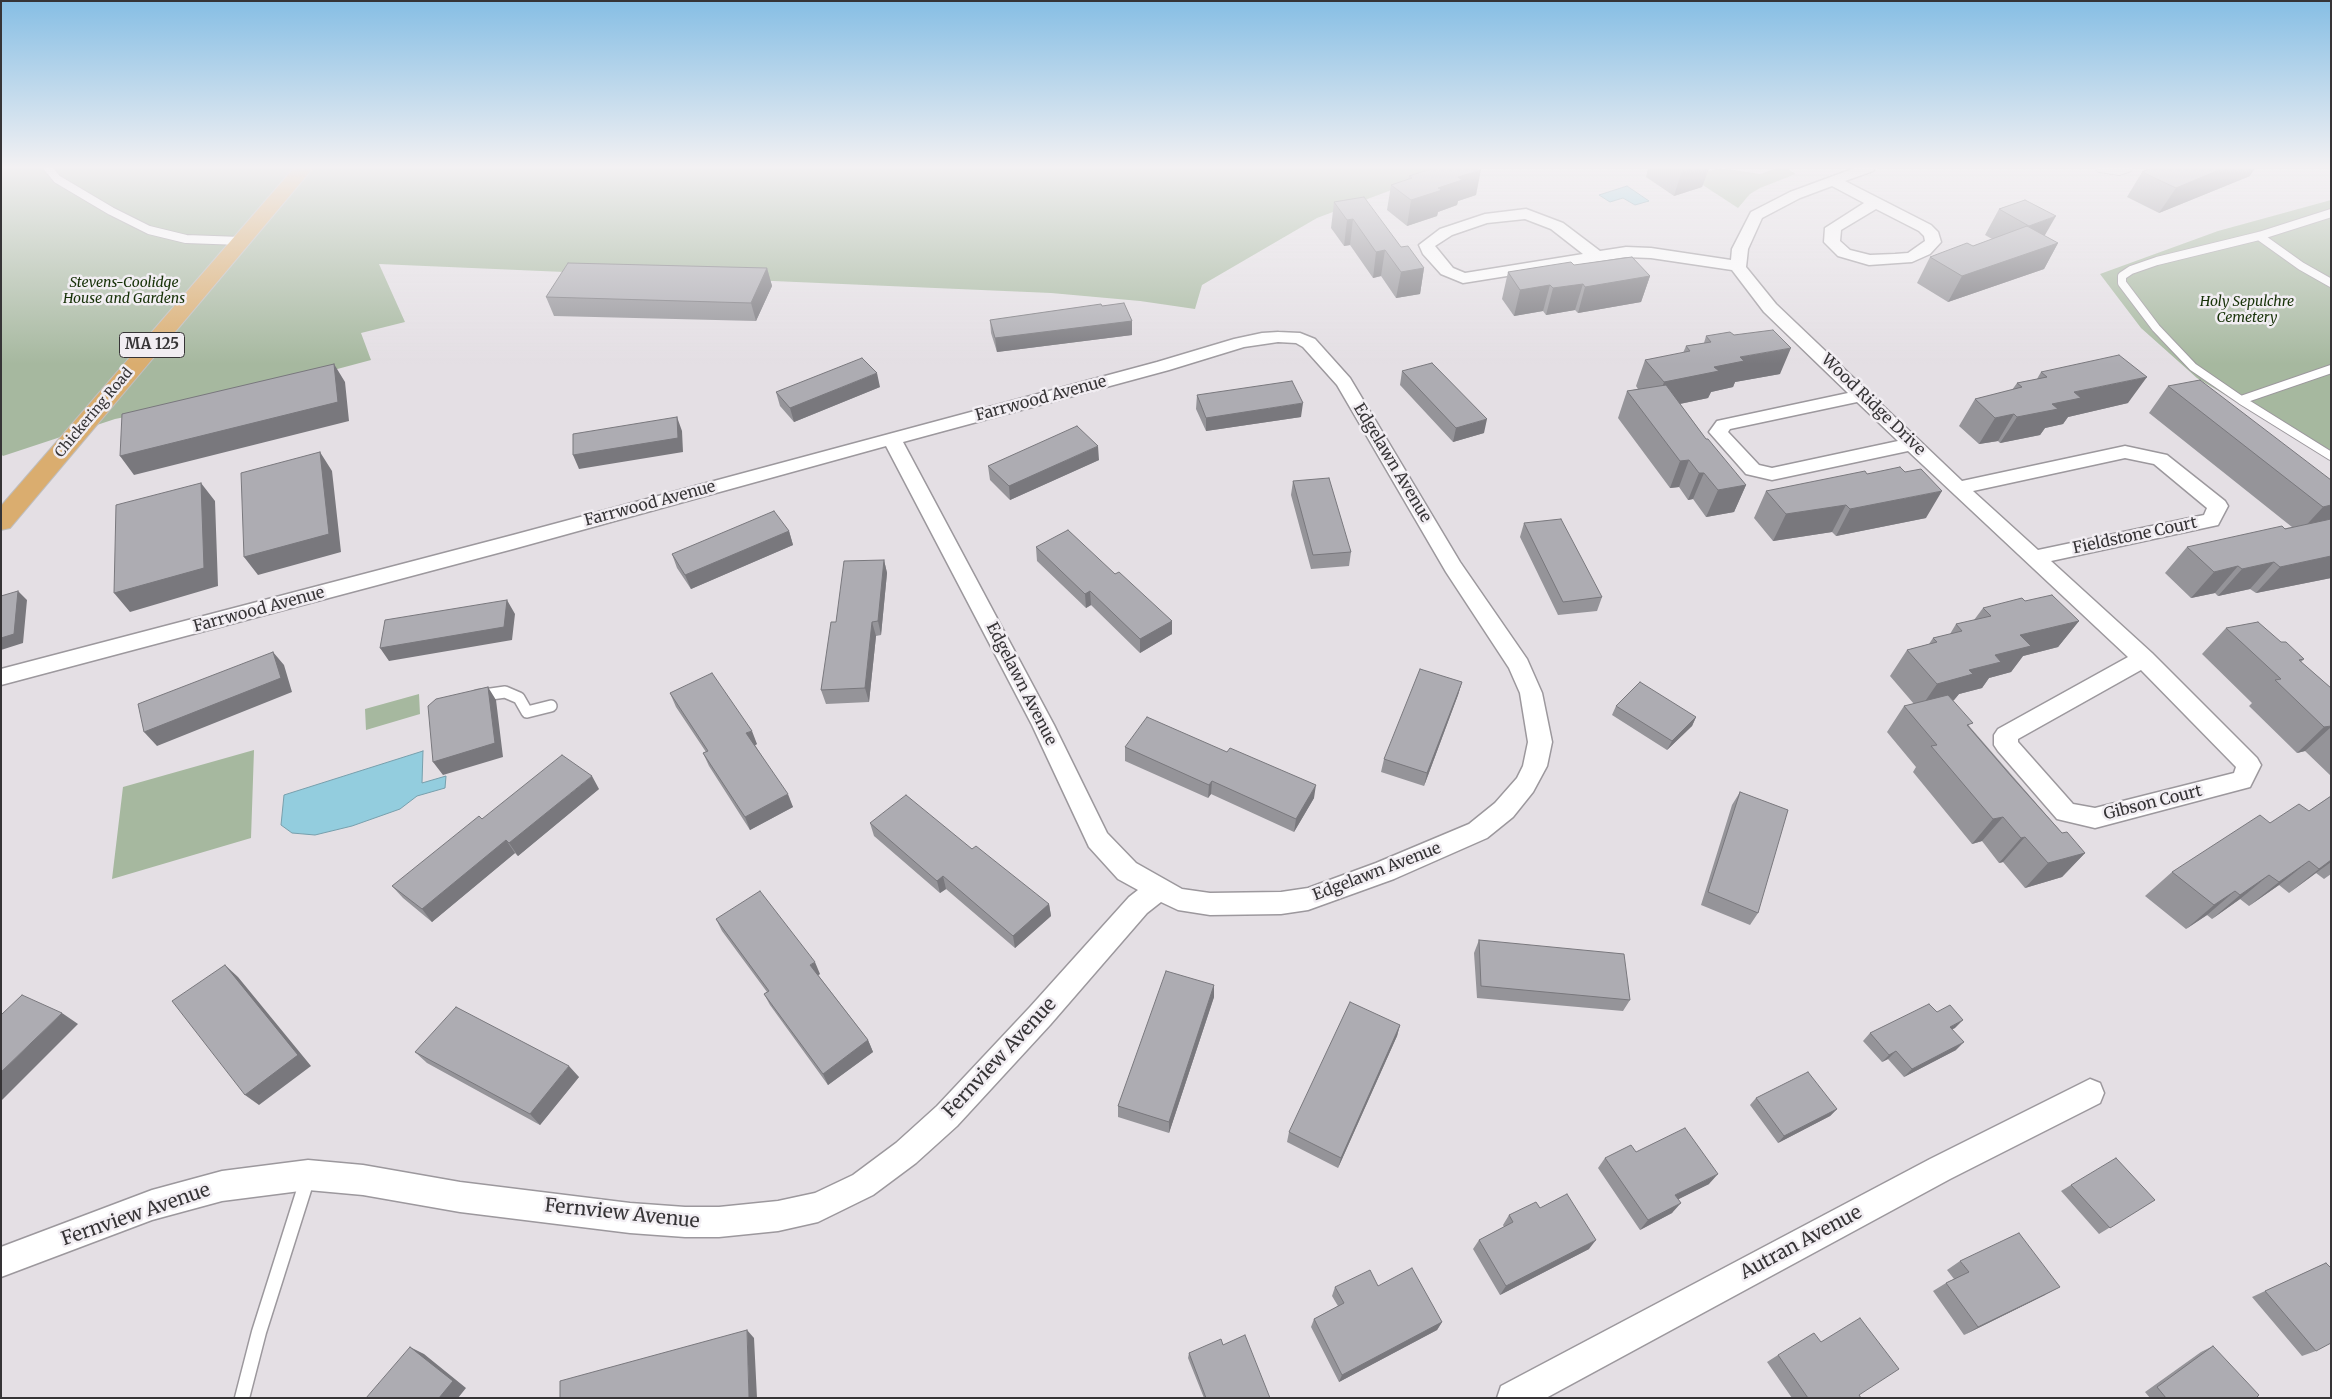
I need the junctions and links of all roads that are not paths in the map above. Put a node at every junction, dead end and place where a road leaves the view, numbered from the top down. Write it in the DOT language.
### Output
graph roads {
  1 [pos="163,233"];
  2 [pos="248,233"];
  3 [pos="1444,233"];
  4 [pos="1566,233"];
  5 [pos="1747,233"];
  6 [pos="1833,233"];
  7 [pos="1930,233"];
  8 [pos="2267,233"];
  9 [pos="2259,236"];
  10 [pos="241,241"];
  11 [pos="1596,256"];
  12 [pos="1737,266"];
  13 [pos="2331,283"];
  14 [pos="1300,338"];
  15 [pos="2331,369"];
  16 [pos="1862,395"];
  17 [pos="2241,400"];
  18 [pos="892,439"];
  19 [pos="1914,444"];
  20 [pos="2331,456"];
  21 [pos="1958,488"];
  22 [pos="1,522"];
  23 [pos="2034,558"];
  24 [pos="2144,659"];
  25 [pos="1,677"];
  26 [pos="463,699"];
  27 [pos="551,706"];
  28 [pos="1159,889"];
  29 [pos="2090,1093"];
  30 [pos="308,1175"];
  31 [pos="1,1262"];
  32 [pos="242,1398"];
  33 [pos="1514,1398"];
  1 -- 10 [label="lane"];
  2 -- 10 [label="main road, Chickering Road / MA 125"];
  3 -- 11 [label="street"];
  4 -- 11 [label="street"];
  5 -- 12 [label="street"];
  6 -- 7 [label="street"];
  8 -- 9 [label="lane"];
  9 -- 13 [label="lane"];
  9 -- 17 [label="lane"];
  10 -- 22 [label="main road, Chickering Road / MA 125"];
  11 -- 12 [label="street"];
  12 -- 16 [label="street, Wood Ridge Drive"];
  14 -- 18 [label="street, Farrwood Avenue"];
  14 -- 28 [label="street, Edgelawn Avenue"];
  15 -- 17 [label="lane"];
  16 -- 19 [label="street, Wood Ridge Drive"];
  16 -- 19 [label="street"];
  17 -- 20 [label="lane"];
  18 -- 25 [label="street, Farrwood Avenue"];
  18 -- 28 [label="street, Edgelawn Avenue"];
  19 -- 21 [label="street, Wood Ridge Drive"];
  21 -- 23 [label="street, Wood Ridge Drive"];
  21 -- 23 [label="street, Fieldstone Court"];
  23 -- 24 [label="street, Wood Ridge Drive"];
  24 -- 24 [label="street, Gibson Court"];
  26 -- 27 [label="lane"];
  28 -- 30 [label="street, Fernview Avenue"];
  29 -- 33 [label="street, Autran Avenue"];
  30 -- 31 [label="street, Fernview Avenue"];
  30 -- 32 [label="lane"];
}
